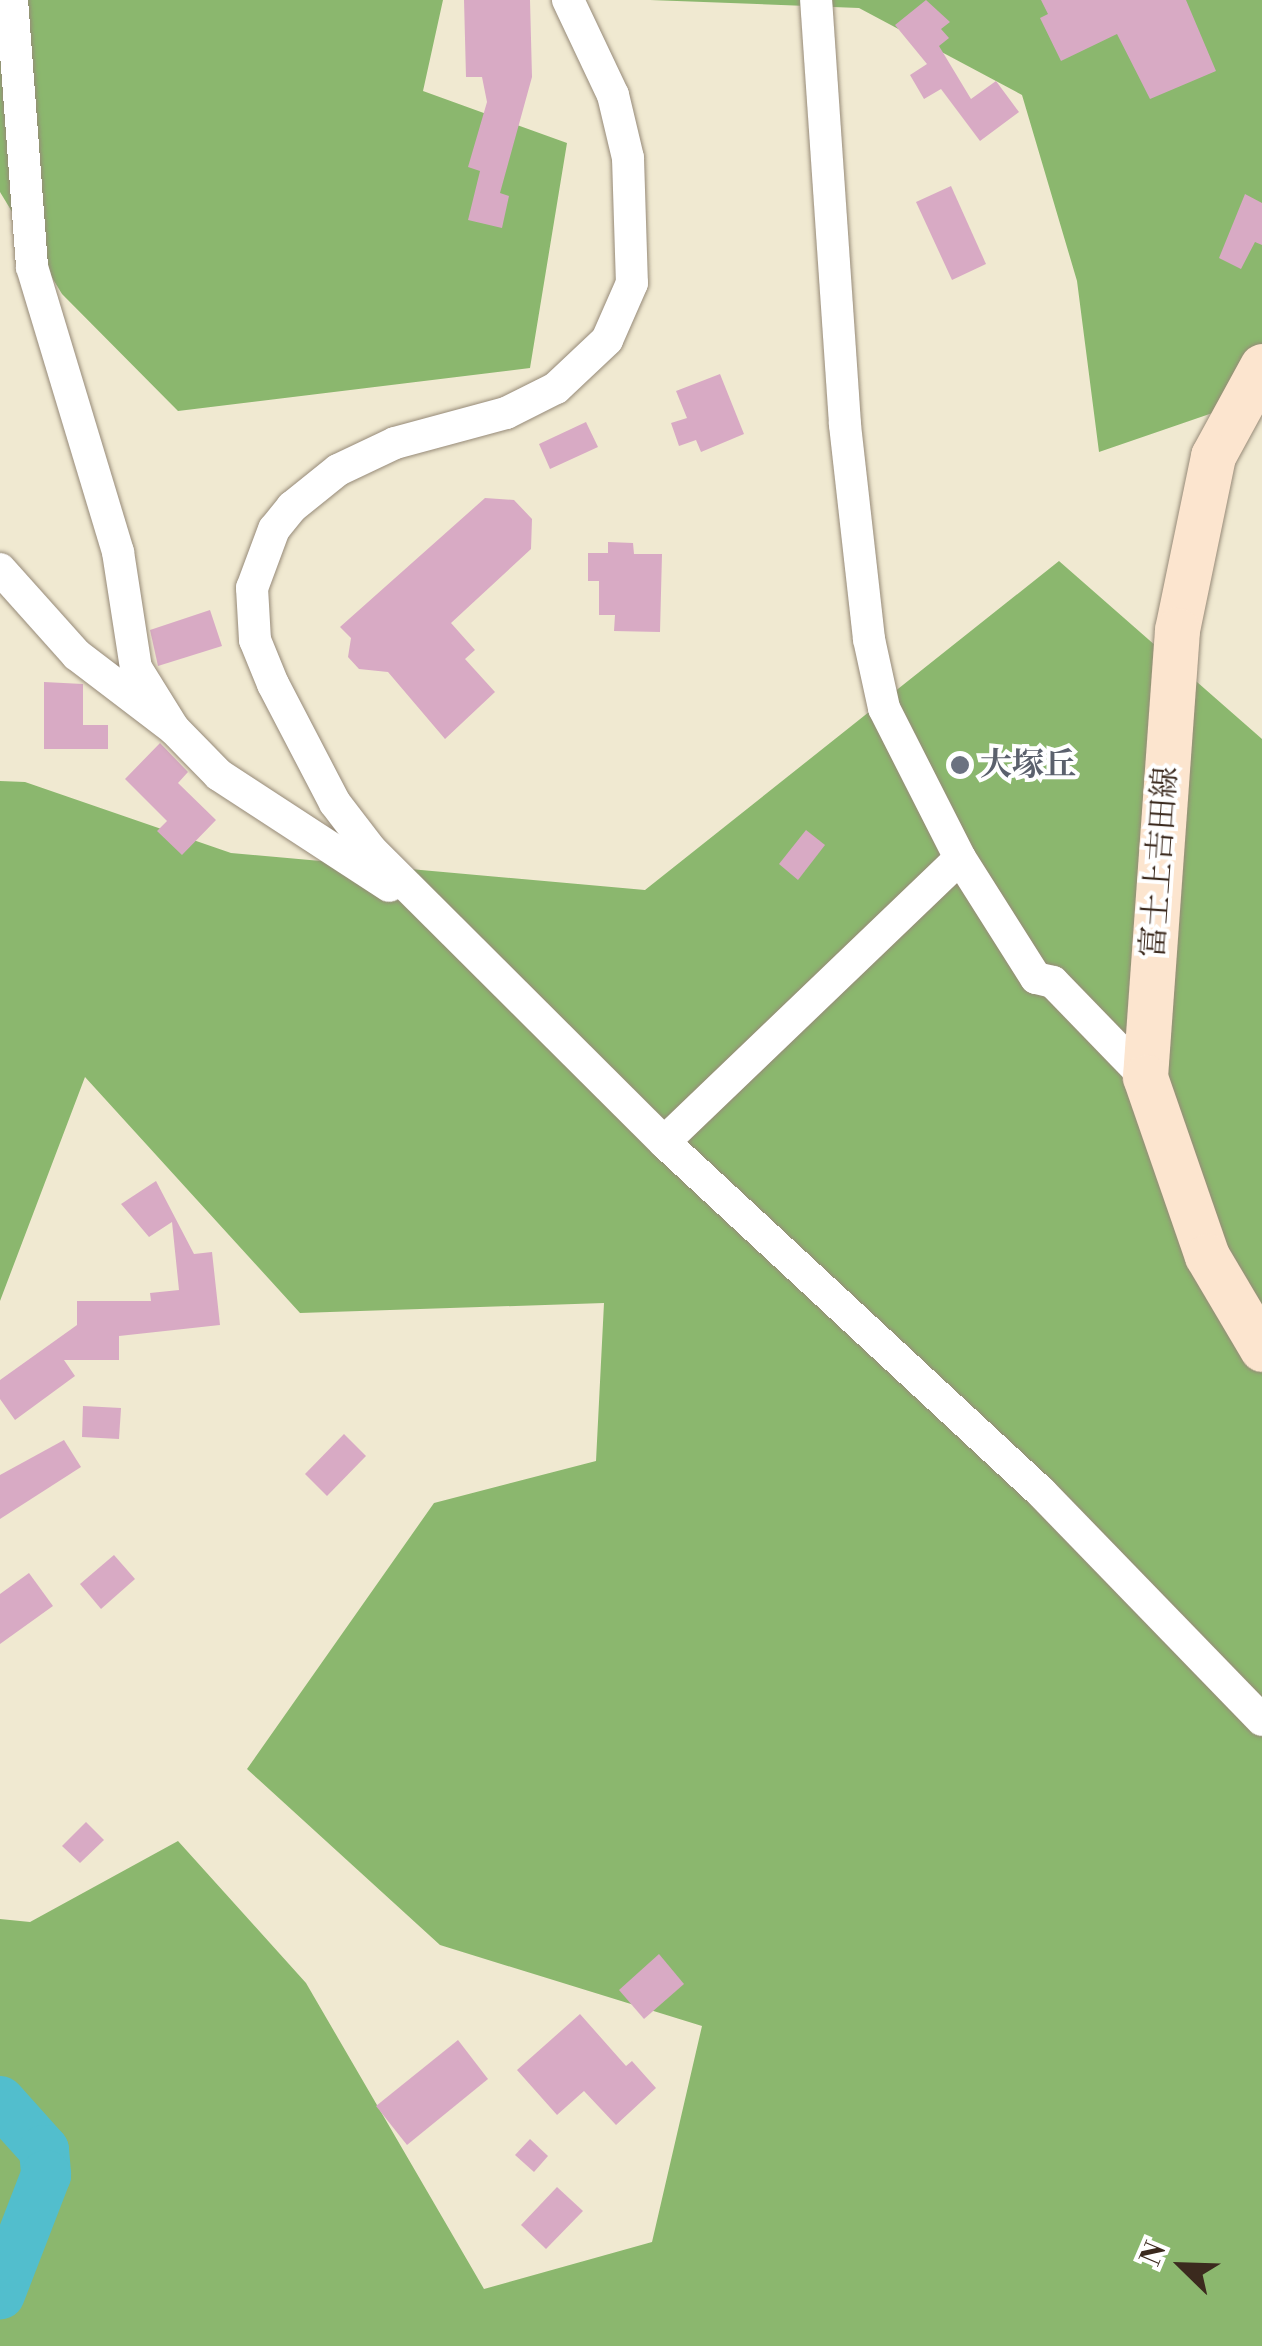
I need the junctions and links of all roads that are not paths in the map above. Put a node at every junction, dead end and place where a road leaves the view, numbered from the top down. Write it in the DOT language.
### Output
graph roads {
  1 [pos="12,0"];
  2 [pos="568,0"];
  3 [pos="816,0"];
  4 [pos="12,166"];
  5 [pos="1262,366"];
  6 [pos="0,569"];
  7 [pos="174,728"];
  8 [pos="960,858"];
  9 [pos="450,928"];
  10 [pos="1144,1077"];
  11 [pos="664,1142"];
  12 [pos="1262,1349"];
  13 [pos="1262,1720"];
  1 -- 4 [label="street"];
  2 -- 9 [label="street"];
  3 -- 8 [label="street"];
  4 -- 7 [label="street"];
  5 -- 10 [label="main road, 富士上吉田線"];
  6 -- 7 [label="street"];
  7 -- 9 [label="street"];
  8 -- 10 [label="street"];
  8 -- 11 [label="street"];
  9 -- 11 [label="street"];
  10 -- 12 [label="main road, 富士上吉田線"];
  11 -- 13 [label="street"];
}
